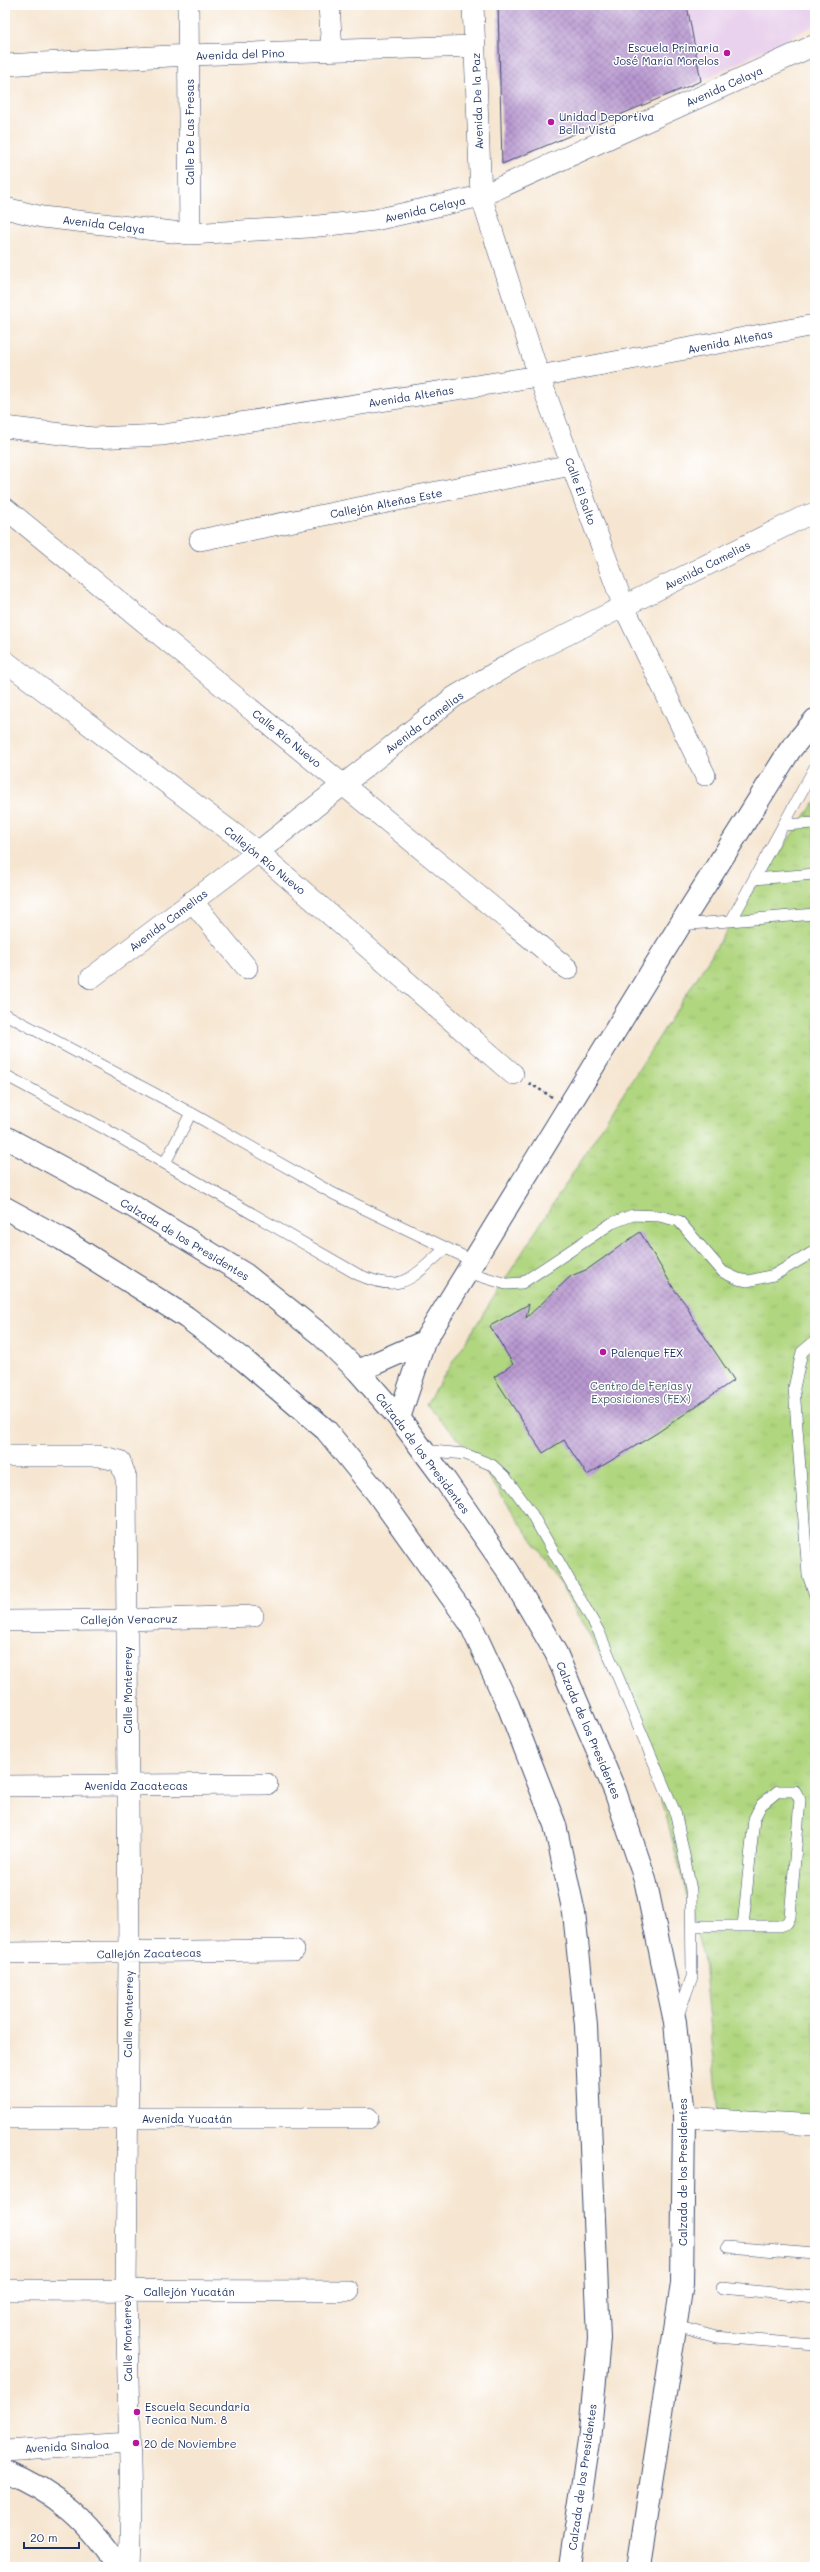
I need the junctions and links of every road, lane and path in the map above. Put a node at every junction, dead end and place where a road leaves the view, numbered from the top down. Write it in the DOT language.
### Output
graph roads {
  1 [pos="188,5"];
  2 [pos="329,5"];
  3 [pos="473,5"];
  4 [pos="815,45"];
  5 [pos="475,46"];
  6 [pos="332,51"];
  7 [pos="189,55"];
  8 [pos="5,65"];
  9 [pos="481,196"];
  10 [pos="5,208"];
  11 [pos="190,234"];
  12 [pos="815,325"];
  13 [pos="539,376"];
  14 [pos="5,427"];
  15 [pos="571,465"];
  16 [pos="5,508"];
  17 [pos="815,513"];
  18 [pos="200,540"];
  19 [pos="624,607"];
  20 [pos="5,661"];
  21 [pos="815,720"];
  22 [pos="814,771"];
  23 [pos="705,775"];
  24 [pos="344,785"];
  25 [pos="815,823"];
  26 [pos="783,825"];
  27 [pos="258,852"];
  28 [pos="815,874"];
  29 [pos="754,879"];
  30 [pos="192,901"];
  31 [pos="815,914"];
  32 [pos="731,921"];
  33 [pos="680,925"];
  34 [pos="247,968"];
  35 [pos="568,969"];
  36 [pos="91,978"];
  37 [pos="5,1014"];
  38 [pos="513,1074"];
  39 [pos="5,1075"];
  40 [pos="568,1107"];
  41 [pos="191,1113"];
  42 [pos="5,1137"];
  43 [pos="165,1163"];
  44 [pos="5,1208"];
  45 [pos="445,1249"];
  46 [pos="815,1251"];
  47 [pos="470,1266"];
  48 [pos="815,1341"];
  49 [pos="424,1342"];
  50 [pos="358,1370"];
  51 [pos="399,1418"];
  52 [pos="422,1450"];
  53 [pos="5,1456"];
  54 [pos="815,1594"];
  55 [pos="253,1616"];
  56 [pos="126,1620"];
  57 [pos="5,1621"];
  58 [pos="267,1784"];
  59 [pos="127,1785"];
  60 [pos="5,1786"];
  61 [pos="692,1926"];
  62 [pos="743,1926"];
  63 [pos="294,1950"];
  64 [pos="5,1954"];
  65 [pos="129,1954"];
  66 [pos="675,2022"];
  67 [pos="684,2116"];
  68 [pos="5,2118"];
  69 [pos="127,2118"];
  70 [pos="368,2118"];
  71 [pos="815,2125"];
  72 [pos="727,2247"];
  73 [pos="815,2254"];
  74 [pos="722,2288"];
  75 [pos="5,2290"];
  76 [pos="126,2291"];
  77 [pos="348,2291"];
  78 [pos="815,2297"];
  79 [pos="676,2326"];
  80 [pos="815,2345"];
  81 [pos="129,2443"];
  82 [pos="5,2451"];
  83 [pos="5,2471"];
  84 [pos="119,2567"];
  85 [pos="129,2567"];
  86 [pos="570,2567"];
  87 [pos="638,2567"];
  1 -- 7 [label="street, Calle De Las Fresas"];
  2 -- 6 [label="street"];
  3 -- 5 [label="street, Avenida De la Paz"];
  4 -- 9 [label="street, Avenida Celaya"];
  5 -- 6 [label="street, Avenida del Pino"];
  5 -- 9 [label="street, Avenida De la Paz"];
  6 -- 7 [label="street, Avenida del Pino"];
  7 -- 8 [label="street, Avenida del Pino"];
  7 -- 11 [label="street, Calle De Las Fresas"];
  9 -- 11 [label="street, Avenida Celaya"];
  9 -- 13 [label="street, Calle El Salto"];
  10 -- 11 [label="street, Avenida Celaya"];
  12 -- 13 [label="street, Avenida Alteñas"];
  13 -- 14 [label="street, Avenida Alteñas"];
  13 -- 15 [label="street, Calle El Salto"];
  15 -- 18 [label="street, Callejón Alteñas Este"];
  15 -- 19 [label="street, Calle El Salto"];
  16 -- 24 [label="street, Calle Río Nuevo"];
  17 -- 19 [label="street, Avenida Camelias"];
  19 -- 23 [label="street, Calle El Salto"];
  19 -- 24 [label="street, Avenida Camelias"];
  20 -- 27 [label="street, Callejón Río Nuevo"];
  21 -- 33 [label="main road"];
  22 -- 26 [label="lane"];
  24 -- 27 [label="street, Avenida Camelias"];
  24 -- 35 [label="street, Calle Río Nuevo"];
  25 -- 26 [label="lane"];
  26 -- 29 [label="lane"];
  27 -- 30 [label="street, Avenida Camelias"];
  27 -- 38 [label="street, Callejón Río Nuevo"];
  28 -- 29 [label="lane"];
  29 -- 32 [label="lane"];
  30 -- 34 [label="street"];
  30 -- 36 [label="street, Avenida Camelias"];
  31 -- 32 [label="lane"];
  32 -- 33 [label="lane"];
  33 -- 40 [label="main road"];
  37 -- 41 [label="lane"];
  38 -- 40 [label="path"];
  39 -- 43 [label="lane"];
  40 -- 47 [label="main road"];
  41 -- 43 [label="lane"];
  41 -- 45 [label="lane"];
  42 -- 50 [label="main road, Calzada de los Presidentes"];
  43 -- 45 [label="lane"];
  44 -- 86 [label="main road, Calzada de los Presidentes"];
  45 -- 47 [label="lane"];
  46 -- 47 [label="lane"];
  47 -- 49 [label="main road"];
  48 -- 54 [label="lane"];
  49 -- 50 [label="main road"];
  49 -- 51 [label="main road"];
  50 -- 51 [label="main road, Calzada de los Presidentes"];
  51 -- 52 [label="main road, Calzada de los Presidentes"];
  52 -- 61 [label="lane"];
  52 -- 66 [label="main road, Calzada de los Presidentes"];
  53 -- 56 [label="street, Calle Monterrey"];
  55 -- 56 [label="street, Callejón Veracruz"];
  56 -- 57 [label="street, Callejón Veracruz"];
  56 -- 59 [label="street, Calle Monterrey"];
  58 -- 59 [label="street, Avenida Zacatecas"];
  59 -- 60 [label="street, Avenida Zacatecas"];
  59 -- 65 [label="street, Calle Monterrey"];
  61 -- 62 [label="lane"];
  61 -- 66 [label="lane"];
  62 -- 62 [label="lane"];
  63 -- 65 [label="street, Callejón Zacatecas"];
  64 -- 65 [label="street, Callejón Zacatecas"];
  65 -- 69 [label="street, Calle Monterrey"];
  66 -- 67 [label="main road, Calzada de los Presidentes"];
  67 -- 71 [label="street"];
  67 -- 79 [label="main road, Calzada de los Presidentes"];
  68 -- 69 [label="street, Avenida Yucatán"];
  69 -- 70 [label="street, Avenida Yucatán"];
  69 -- 76 [label="street, Calle Monterrey"];
  72 -- 73 [label="lane"];
  74 -- 78 [label="lane"];
  75 -- 76 [label="street, Callejón Yucatán"];
  76 -- 77 [label="street, Callejón Yucatán"];
  76 -- 81 [label="street, Calle Monterrey"];
  79 -- 80 [label="lane"];
  79 -- 87 [label="main road, Calzada de los Presidentes"];
  81 -- 82 [label="street, Avenida Sinaloa"];
  81 -- 85 [label="street, Calle Monterrey"];
  83 -- 84 [label="main road"];
}
